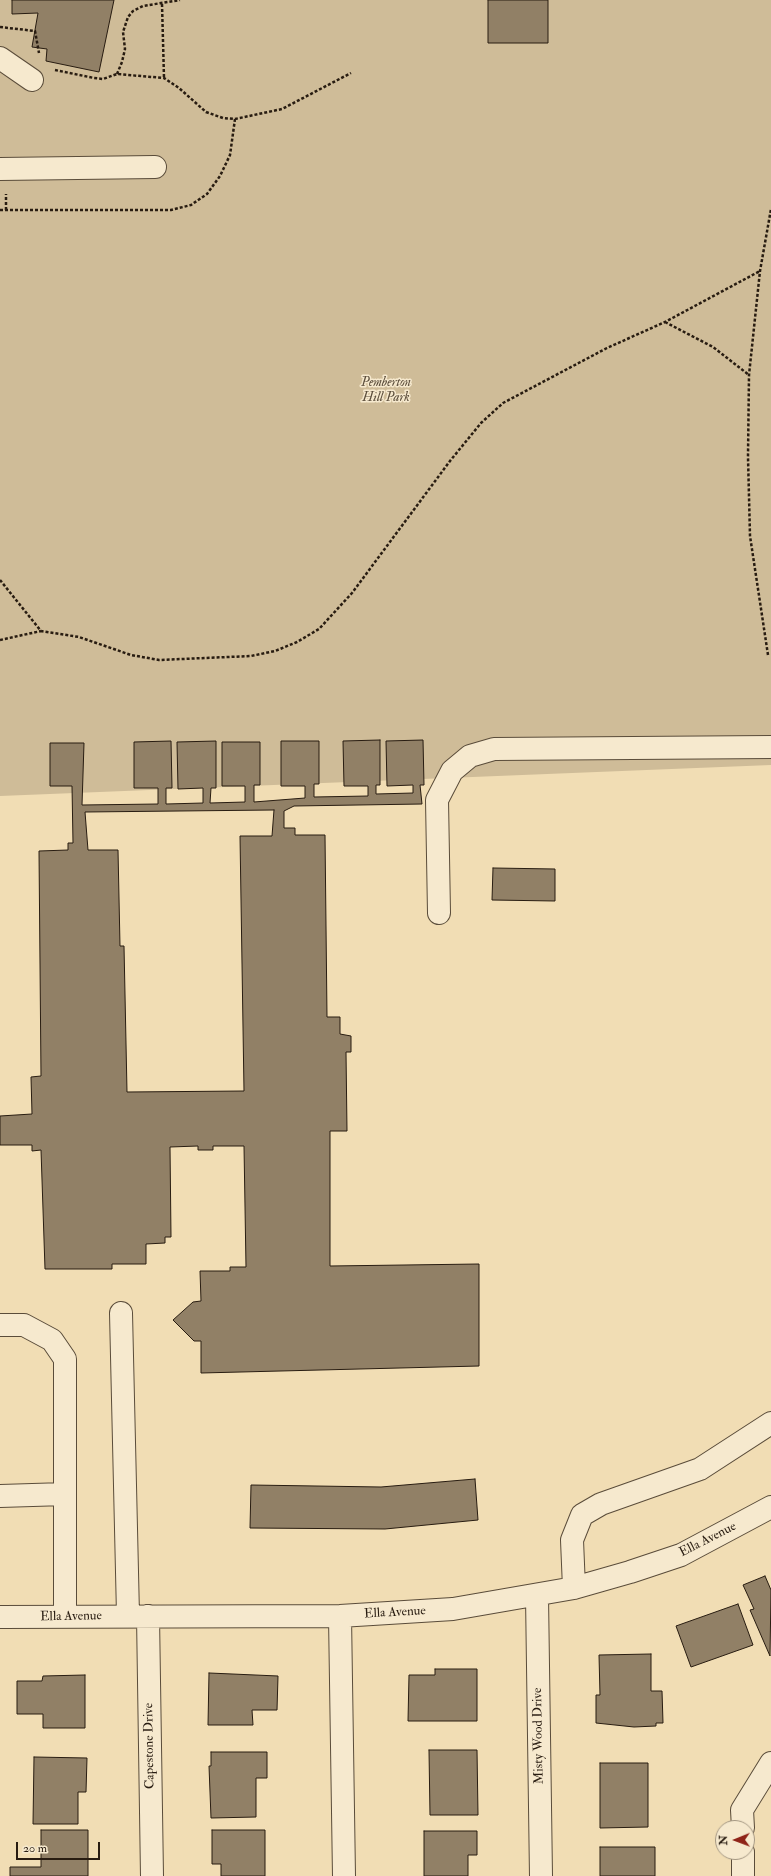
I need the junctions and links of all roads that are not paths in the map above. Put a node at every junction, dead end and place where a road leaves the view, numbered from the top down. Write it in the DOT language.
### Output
graph roads {
  1 [pos="0,58"];
  2 [pos="40,74"];
  3 [pos="155,167"];
  4 [pos="0,169"];
  5 [pos="771,747"];
  6 [pos="440,913"];
  7 [pos="121,1313"];
  8 [pos="0,1325"];
  9 [pos="771,1423"];
  10 [pos="65,1494"];
  11 [pos="0,1496"];
  12 [pos="771,1507"];
  13 [pos="574,1588"];
  14 [pos="536,1596"];
  15 [pos="138,1616"];
  16 [pos="340,1616"];
  17 [pos="0,1617"];
  18 [pos="65,1617"];
  19 [pos="771,1763"];
  20 [pos="742,1820"];
  21 [pos="743,1860"];
  22 [pos="152,1876"];
  23 [pos="344,1876"];
  24 [pos="541,1876"];
  25 [pos="743,1876"];
  1 -- 2 [label="street"];
  3 -- 4 [label="street"];
  5 -- 6 [label="street"];
  7 -- 15 [label="street, Capestone Drive"];
  8 -- 10 [label="street"];
  9 -- 13 [label="street"];
  10 -- 11 [label="street"];
  10 -- 18 [label="street"];
  12 -- 13 [label="street, Ella Avenue"];
  13 -- 14 [label="street, Ella Avenue"];
  14 -- 16 [label="street, Ella Avenue"];
  14 -- 24 [label="street, Misty Wood Drive"];
  15 -- 16 [label="street, Ella Avenue"];
  15 -- 18 [label="street, Ella Avenue"];
  15 -- 22 [label="street, Capestone Drive"];
  16 -- 23 [label="street"];
  17 -- 18 [label="street, Ella Avenue"];
  19 -- 20 [label="street"];
  21 -- 25 [label="street"];
}
